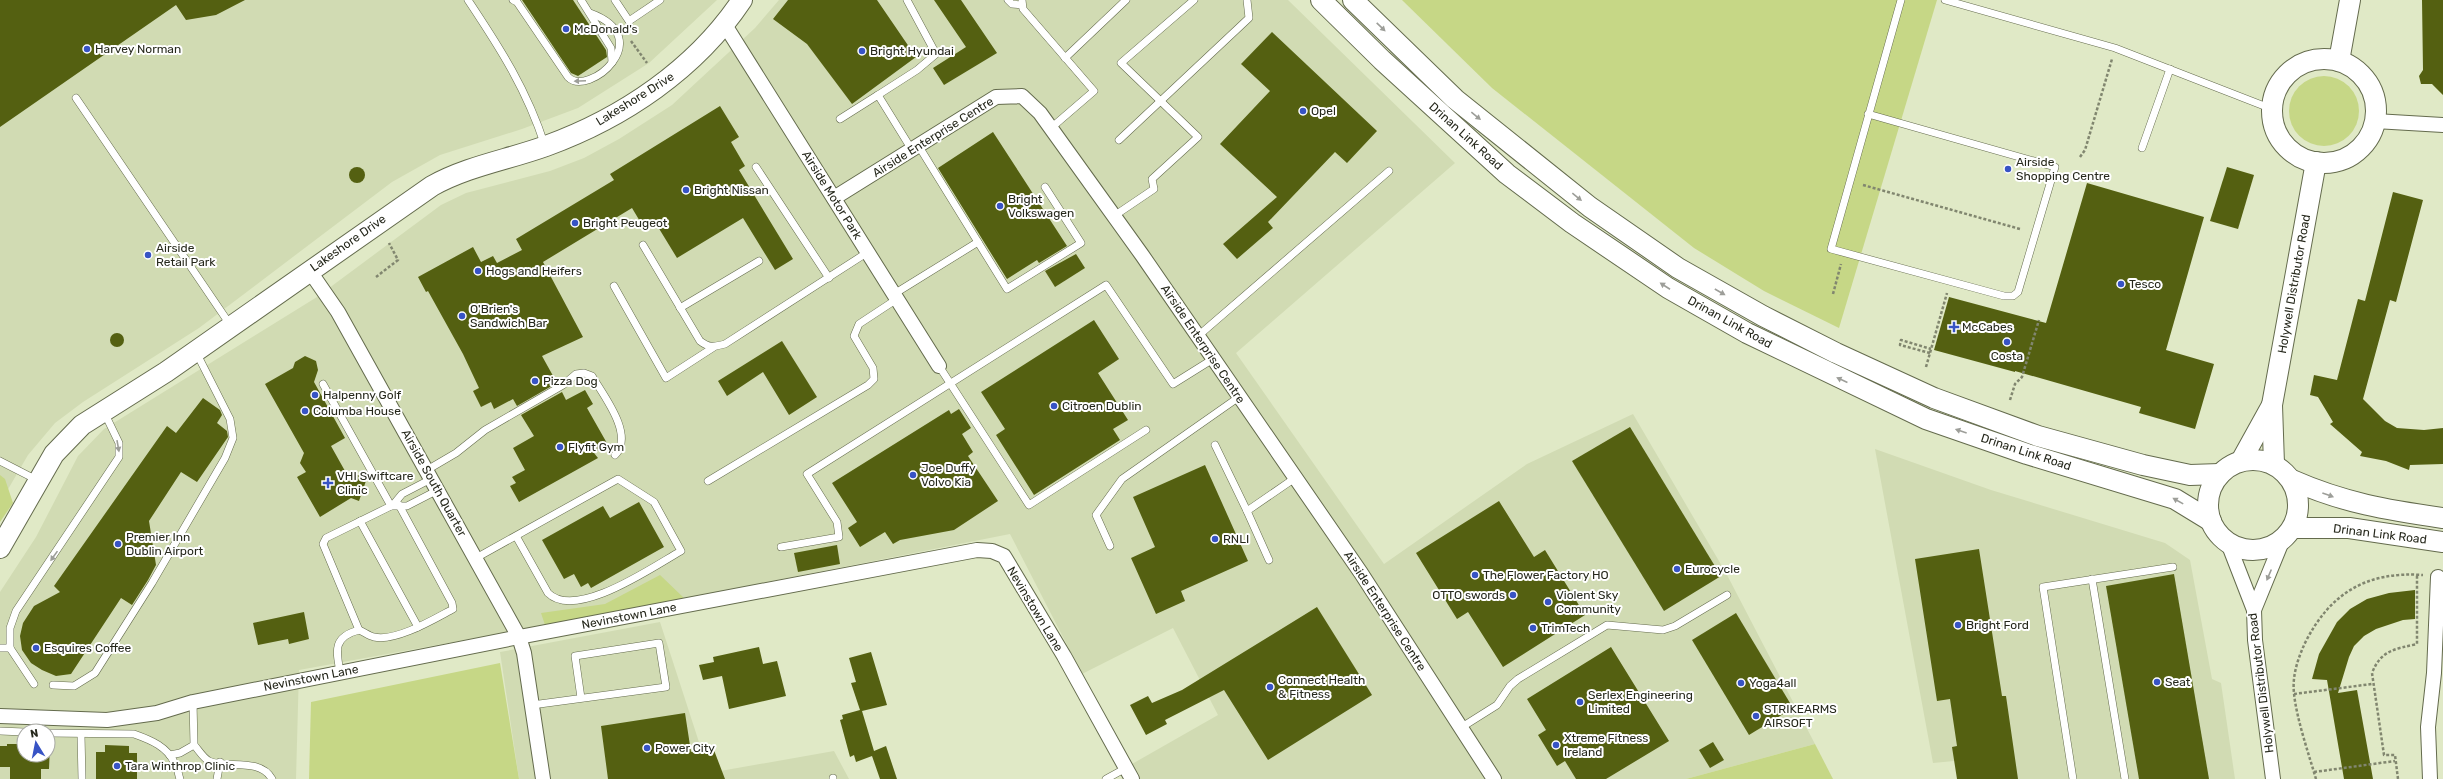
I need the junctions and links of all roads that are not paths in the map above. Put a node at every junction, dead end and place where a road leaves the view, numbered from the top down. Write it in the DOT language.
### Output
graph roads {
  1 [pos="468,0"];
  2 [pos="513,0"];
  3 [pos="582,0"];
  4 [pos="615,0"];
  5 [pos="660,0"];
  6 [pos="742,0"];
  7 [pos="907,0"];
  8 [pos="1008,0"];
  9 [pos="1126,0"];
  10 [pos="1194,0"];
  11 [pos="1247,0"];
  12 [pos="1320,0"];
  13 [pos="1353,0"];
  14 [pos="1901,0"];
  15 [pos="1945,0"];
  16 [pos="2350,0"];
  17 [pos="1022,3"];
  18 [pos="590,13"];
  19 [pos="725,25"];
  20 [pos="1065,58"];
  21 [pos="2339,61"];
  22 [pos="612,62"];
  23 [pos="2170,69"];
  24 [pos="878,95"];
  25 [pos="76,98"];
  26 [pos="1161,101"];
  27 [pos="2272,109"];
  28 [pos="1868,114"];
  29 [pos="840,120"];
  30 [pos="2375,121"];
  31 [pos="2443,125"];
  32 [pos="1051,128"];
  33 [pos="1119,140"];
  34 [pos="545,146"];
  35 [pos="915,148"];
  36 [pos="2142,148"];
  37 [pos="2316,162"];
  38 [pos="756,167"];
  39 [pos="1389,171"];
  40 [pos="1046,187"];
  41 [pos="834,198"];
  42 [pos="1114,216"];
  43 [pos="978,242"];
  44 [pos="643,245"];
  45 [pos="868,252"];
  46 [pos="759,261"];
  47 [pos="309,270"];
  48 [pos="829,278"];
  49 [pos="614,286"];
  50 [pos="896,296"];
  51 [pos="680,308"];
  52 [pos="231,326"];
  53 [pos="1198,336"];
  54 [pos="714,347"];
  55 [pos="196,351"];
  56 [pos="1213,359"];
  57 [pos="939,366"];
  58 [pos="950,382"];
  59 [pos="323,384"];
  60 [pos="1239,397"];
  61 [pos="2272,405"];
  62 [pos="103,410"];
  63 [pos="1146,430"];
  64 [pos="1215,445"];
  65 [pos="614,455"];
  66 [pos="0,461"];
  67 [pos="2241,461"];
  68 [pos="2274,464"];
  69 [pos="2220,474"];
  70 [pos="1295,478"];
  71 [pos="37,480"];
  72 [pos="432,480"];
  73 [pos="2292,480"];
  74 [pos="708,481"];
  75 [pos="394,506"];
  76 [pos="1246,511"];
  77 [pos="2443,518"];
  78 [pos="360,521"];
  79 [pos="2211,521"];
  80 [pos="2288,534"];
  81 [pos="516,536"];
  82 [pos="2443,542"];
  83 [pos="2228,543"];
  84 [pos="1110,546"];
  85 [pos="781,547"];
  86 [pos="0,548"];
  87 [pos="476,558"];
  88 [pos="1269,560"];
  89 [pos="2173,567"];
  90 [pos="2438,576"];
  91 [pos="2092,579"];
  92 [pos="1727,595"];
  93 [pos="2254,610"];
  94 [pos="418,627"];
  95 [pos="359,630"];
  96 [pos="519,637"];
  97 [pos="0,648"];
  98 [pos="10,648"];
  99 [pos="340,672"];
  100 [pos="2439,673"];
  101 [pos="34,684"];
  102 [pos="53,685"];
  103 [pos="582,698"];
  104 [pos="193,702"];
  105 [pos="532,705"];
  106 [pos="0,716"];
  107 [pos="1462,727"];
  108 [pos="0,731"];
  109 [pos="16,732"];
  110 [pos="56,733"];
  111 [pos="81,735"];
  112 [pos="194,745"];
  113 [pos="170,755"];
  114 [pos="220,762"];
  115 [pos="1129,774"];
  116 [pos="82,779"];
  117 [pos="180,779"];
  118 [pos="217,779"];
  119 [pos="272,779"];
  120 [pos="543,779"];
  121 [pos="1106,779"];
  122 [pos="1494,779"];
  123 [pos="2073,779"];
  124 [pos="2125,779"];
  125 [pos="2273,779"];
  126 [pos="2430,779"];
  1 -- 34 [label="lane"];
  22 -- 2 [label="lane, one-way"];
  3 -- 18 [label="lane"];
  4 -- 5 [label="lane"];
  6 -- 19 [label="main road, Lakeshore Drive"];
  7 -- 24 [label="lane"];
  8 -- 17 [label="lane"];
  9 -- 20 [label="lane"];
  10 -- 26 [label="lane"];
  11 -- 26 [label="lane"];
  79 -- 12 [label="main road, Drinan Link Road, one-way"];
  13 -- 69 [label="main road, Drinan Link Road, one-way"];
  14 -- 28 [label="lane"];
  15 -- 23 [label="lane"];
  16 -- 21 [label="main road"];
  17 -- 20 [label="lane"];
  18 -- 22 [label="lane"];
  18 -- 22 [label="lane"];
  19 -- 34 [label="main road, Lakeshore Drive"];
  19 -- 41 [label="street, Airside Motor Park"];
  20 -- 32 [label="lane"];
  21 -- 27 [label="main road"];
  21 -- 30 [label="main road"];
  23 -- 27 [label="lane"];
  23 -- 36 [label="lane"];
  24 -- 29 [label="lane"];
  24 -- 35 [label="lane"];
  25 -- 52 [label="lane"];
  26 -- 33 [label="lane"];
  26 -- 42 [label="lane"];
  27 -- 37 [label="main road"];
  28 -- 28 [label="lane"];
  30 -- 31 [label="street"];
  30 -- 37 [label="main road"];
  32 -- 35 [label="street, Airside Enterprise Centre"];
  32 -- 42 [label="street, Airside Enterprise Centre"];
  34 -- 47 [label="main road, Lakeshore Drive"];
  35 -- 41 [label="street, Airside Enterprise Centre"];
  35 -- 43 [label="lane"];
  37 -- 61 [label="main road, Holywell Distributor Road"];
  38 -- 48 [label="lane"];
  39 -- 53 [label="lane"];
  40 -- 43 [label="lane"];
  41 -- 45 [label="street, Airside Motor Park"];
  42 -- 53 [label="street, Airside Enterprise Centre"];
  43 -- 50 [label="lane"];
  44 -- 51 [label="lane"];
  45 -- 48 [label="lane"];
  45 -- 50 [label="street, Airside Motor Park"];
  46 -- 51 [label="lane"];
  47 -- 52 [label="main road, Lakeshore Drive"];
  47 -- 72 [label="street, Airside South Quarter"];
  48 -- 54 [label="lane"];
  49 -- 54 [label="lane"];
  50 -- 57 [label="street, Airside Motor Park"];
  50 -- 74 [label="lane"];
  51 -- 54 [label="lane"];
  52 -- 55 [label="main road, Lakeshore Drive"];
  53 -- 56 [label="street, Airside Enterprise Centre"];
  55 -- 62 [label="main road, Lakeshore Drive"];
  55 -- 102 [label="lane"];
  56 -- 58 [label="lane"];
  56 -- 60 [label="street, Airside Enterprise Centre"];
  57 -- 58 [label="lane"];
  58 -- 63 [label="lane"];
  58 -- 85 [label="lane"];
  59 -- 75 [label="lane"];
  60 -- 70 [label="street, Airside Enterprise Centre"];
  60 -- 84 [label="lane"];
  61 -- 67 [label="main road, Holywell Distributor Road"];
  61 -- 68 [label="main road, Holywell Distributor Road"];
  62 -- 71 [label="main road, Lakeshore Drive"];
  62 -- 98 [label="lane, one-way"];
  64 -- 76 [label="lane"];
  65 -- 72 [label="lane"];
  66 -- 71 [label="lane"];
  67 -- 68 [label="main road"];
  67 -- 69 [label="main road"];
  68 -- 73 [label="main road"];
  69 -- 79 [label="main road"];
  70 -- 76 [label="lane"];
  70 -- 107 [label="street, Airside Enterprise Centre"];
  71 -- 86 [label="main road, Lakeshore Drive"];
  72 -- 75 [label="lane"];
  72 -- 75 [label="lane"];
  72 -- 87 [label="street, Airside South Quarter"];
  73 -- 77 [label="main road, Drinan Link Road, one-way"];
  73 -- 80 [label="main road"];
  75 -- 78 [label="lane"];
  75 -- 94 [label="lane"];
  76 -- 88 [label="lane"];
  78 -- 94 [label="lane"];
  78 -- 95 [label="lane"];
  79 -- 83 [label="main road"];
  80 -- 82 [label="main road, Drinan Link Road"];
  80 -- 83 [label="main road"];
  80 -- 93 [label="street, one-way"];
  81 -- 81 [label="lane"];
  81 -- 87 [label="lane"];
  83 -- 93 [label="street, Holywell Distributor Road"];
  87 -- 96 [label="street, Airside South Quarter"];
  89 -- 91 [label="lane"];
  90 -- 100 [label="street"];
  91 -- 123 [label="lane"];
  91 -- 124 [label="lane"];
  92 -- 107 [label="lane"];
  93 -- 125 [label="street, Holywell Distributor Road"];
  94 -- 95 [label="lane"];
  95 -- 99 [label="lane"];
  96 -- 99 [label="street, Nevinstown Lane"];
  96 -- 105 [label="street, Airside South Quarter"];
  96 -- 115 [label="street, Nevinstown Lane"];
  97 -- 98 [label="lane"];
  98 -- 101 [label="lane"];
  99 -- 104 [label="street, Nevinstown Lane"];
  100 -- 126 [label="street"];
  103 -- 103 [label="lane"];
  103 -- 105 [label="lane"];
  104 -- 106 [label="street, Nevinstown Lane"];
  104 -- 112 [label="lane"];
  105 -- 120 [label="street, Airside South Quarter"];
  107 -- 122 [label="street, Airside Enterprise Centre"];
  108 -- 109 [label="lane"];
  110 -- 111 [label="lane"];
  111 -- 113 [label="lane"];
  111 -- 116 [label="lane"];
  112 -- 113 [label="lane"];
  112 -- 114 [label="lane"];
  113 -- 117 [label="lane"];
  114 -- 118 [label="lane"];
  114 -- 119 [label="lane"];
  115 -- 121 [label="lane"];
}
